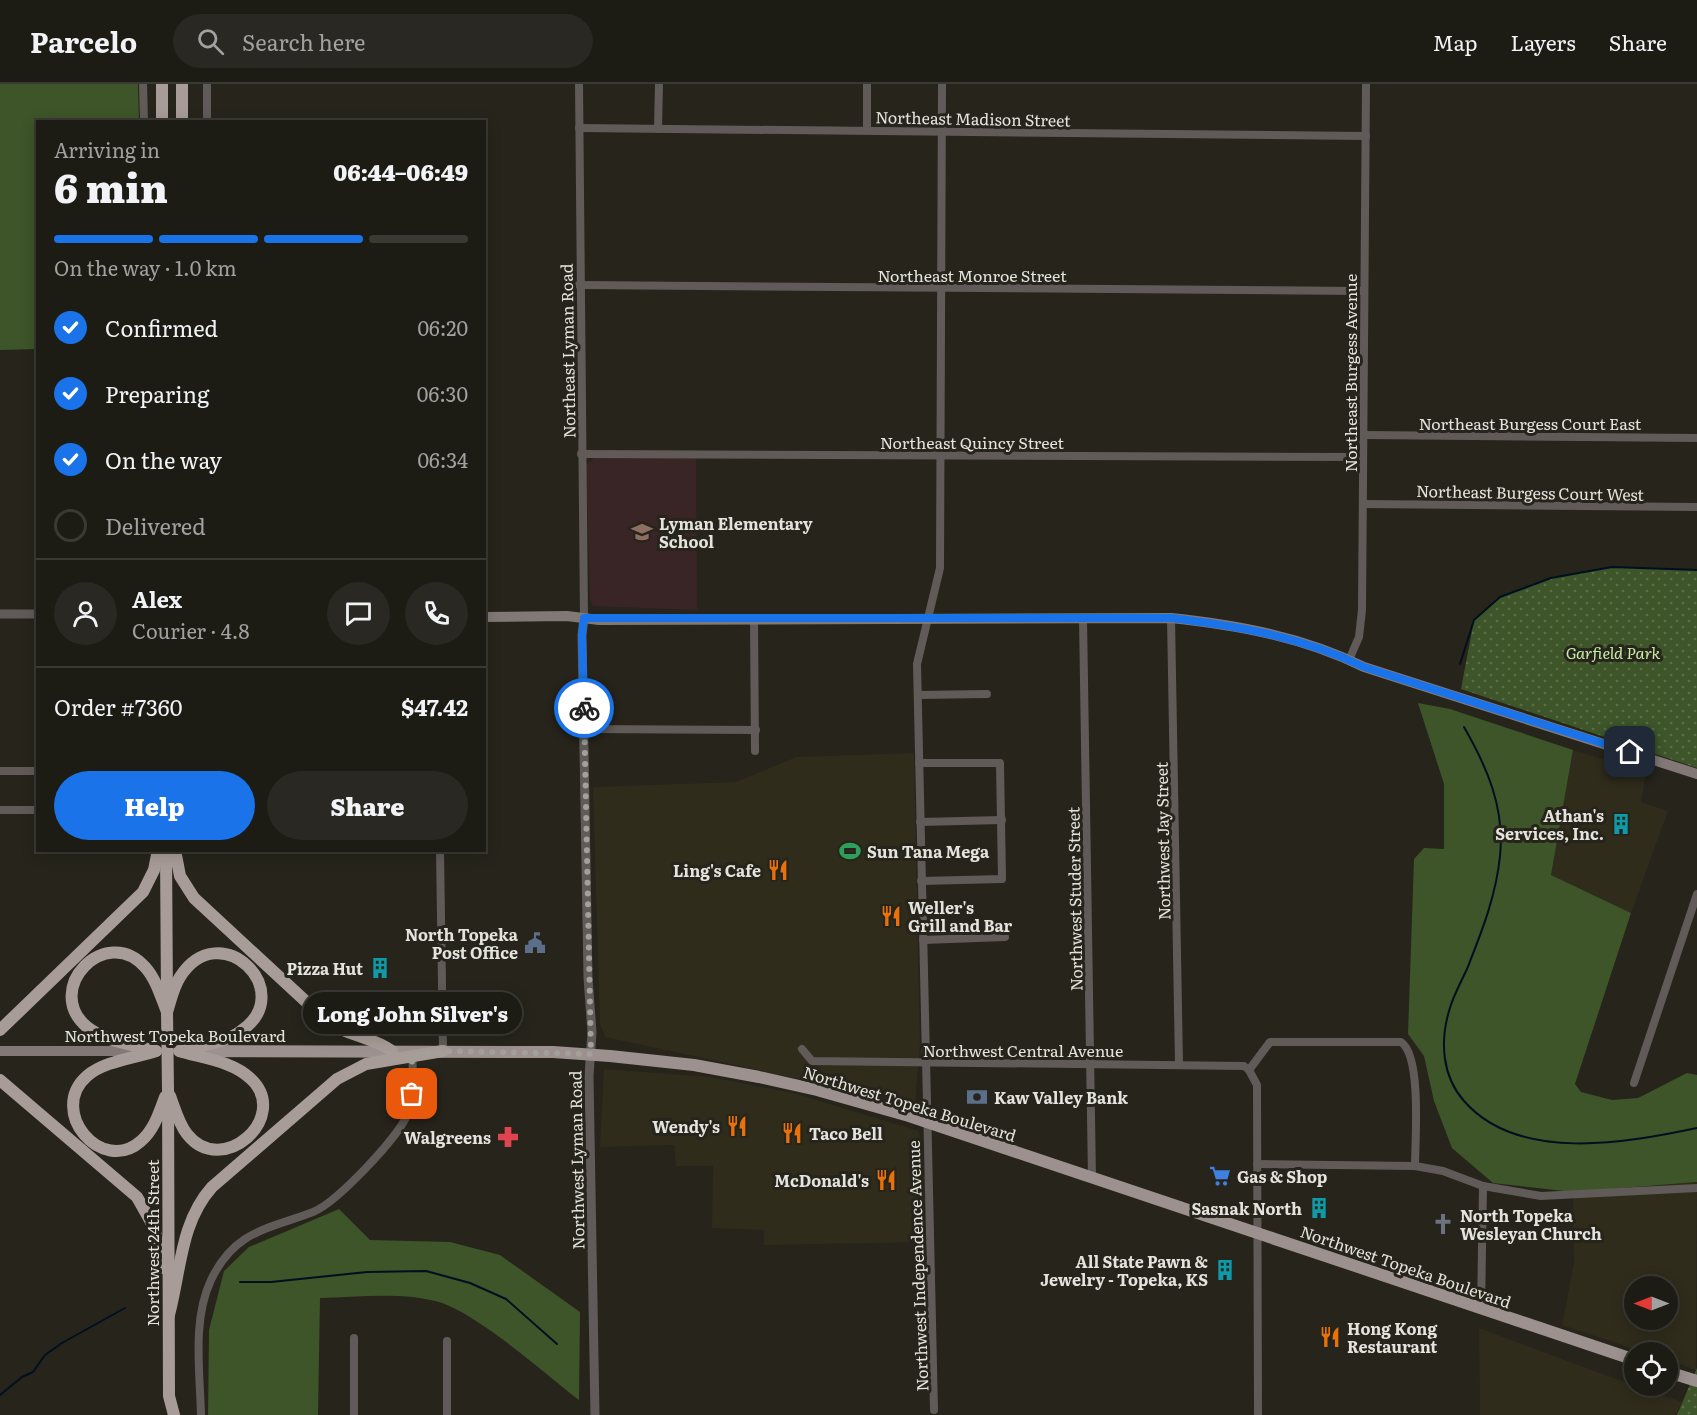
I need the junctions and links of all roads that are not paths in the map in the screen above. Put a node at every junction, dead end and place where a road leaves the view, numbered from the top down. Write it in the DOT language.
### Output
graph roads {
  1 [pos="143,84"];
  2 [pos="162,84"];
  3 [pos="182,84"];
  4 [pos="207,84"];
  5 [pos="579,84"];
  6 [pos="659,84"];
  7 [pos="867,84"];
  8 [pos="942,84"];
  9 [pos="1366,84"];
  10 [pos="144,120"];
  11 [pos="162,120"];
  12 [pos="182,120"];
  13 [pos="207,120"];
  14 [pos="579,129"];
  15 [pos="658,129"];
  16 [pos="867,130"];
  17 [pos="942,132"];
  18 [pos="1366,136"];
  19 [pos="579,285"];
  20 [pos="941,289"];
  21 [pos="1364,291"];
  22 [pos="1364,435"];
  23 [pos="1697,438"];
  24 [pos="581,454"];
  25 [pos="940,455"];
  26 [pos="1363,457"];
  27 [pos="1363,504"];
  28 [pos="1697,507"];
  29 [pos="0,614"];
  30 [pos="36,614"];
  31 [pos="486,617"];
  32 [pos="584,618"];
  33 [pos="754,618"];
  34 [pos="927,618"];
  35 [pos="1171,618"];
  36 [pos="1083,619"];
  37 [pos="1349,660"];
  38 [pos="987,694"];
  39 [pos="918,695"];
  40 [pos="585,729"];
  41 [pos="756,730"];
  42 [pos="755,751"];
  43 [pos="919,763"];
  44 [pos="0,771"];
  45 [pos="36,771"];
  46 [pos="1697,774"];
  47 [pos="0,810"];
  48 [pos="36,810"];
  49 [pos="1002,820"];
  50 [pos="920,822"];
  51 [pos="158,852"];
  52 [pos="166,852"];
  53 [pos="175,852"];
  54 [pos="440,852"];
  55 [pos="921,881"];
  56 [pos="1697,894"];
  57 [pos="1687,923"];
  58 [pos="1697,926"];
  59 [pos="1005,938"];
  60 [pos="923,940"];
  61 [pos="167,1012"];
  62 [pos="0,1030"];
  63 [pos="802,1049"];
  64 [pos="0,1051"];
  65 [pos="156,1051"];
  66 [pos="179,1051"];
  67 [pos="392,1051"];
  68 [pos="443,1051"];
  69 [pos="412,1054"];
  70 [pos="591,1054"];
  71 [pos="926,1064"];
  72 [pos="1091,1064"];
  73 [pos="1179,1064"];
  74 [pos="1249,1070"];
  75 [pos="0,1080"];
  76 [pos="1634,1083"];
  77 [pos="168,1090"];
  78 [pos="927,1123"];
  79 [pos="1257,1164"];
  80 [pos="1415,1166"];
  81 [pos="1092,1178"];
  82 [pos="1483,1186"];
  83 [pos="1697,1188"];
  84 [pos="1257,1233"];
  85 [pos="169,1295"];
  86 [pos="1481,1309"];
  87 [pos="169,1315"];
  88 [pos="354,1338"];
  89 [pos="447,1341"];
  90 [pos="1624,1356"];
  91 [pos="1678,1375"];
  92 [pos="1697,1381"];
  93 [pos="170,1396"];
  94 [pos="934,1410"];
  95 [pos="165,1415"];
  96 [pos="174,1415"];
  97 [pos="201,1415"];
  98 [pos="354,1415"];
  99 [pos="447,1415"];
  100 [pos="595,1415"];
  101 [pos="1258,1415"];
  1 -- 10 [label="street"];
  2 -- 11 [label="highway"];
  3 -- 12 [label="highway"];
  4 -- 13 [label="street"];
  5 -- 14 [label="street, Northeast Lyman Road"];
  6 -- 15 [label="street"];
  7 -- 16 [label="street"];
  8 -- 17 [label="street, Northwest Independence Avenue"];
  9 -- 18 [label="street, Northeast Burgess Avenue"];
  14 -- 15 [label="street, Northeast Madison Street"];
  14 -- 19 [label="street, Northeast Lyman Road"];
  15 -- 16 [label="street, Northeast Madison Street"];
  16 -- 17 [label="street, Northeast Madison Street"];
  17 -- 18 [label="street, Northeast Madison Street"];
  17 -- 20 [label="street, Northwest Independence Avenue"];
  18 -- 21 [label="street, Northeast Burgess Avenue"];
  19 -- 20 [label="street, Northeast Monroe Street"];
  19 -- 24 [label="street, Northeast Lyman Road"];
  20 -- 21 [label="street, Northeast Monroe Street"];
  20 -- 25 [label="street, Northwest Independence Avenue"];
  21 -- 22 [label="street, Northeast Burgess Avenue"];
  22 -- 23 [label="street, Northeast Burgess Court East"];
  22 -- 26 [label="street, Northeast Burgess Avenue"];
  24 -- 25 [label="street, Northeast Quincy Street"];
  24 -- 32 [label="street, Northeast Lyman Road"];
  25 -- 26 [label="street, Northeast Quincy Street"];
  25 -- 34 [label="street, Northwest Independence Avenue"];
  26 -- 27 [label="street, Northeast Burgess Avenue"];
  27 -- 28 [label="street, Northeast Burgess Court West"];
  27 -- 37 [label="street, Northeast Burgess Avenue"];
  29 -- 30 [label="street"];
  31 -- 32 [label="main road"];
  32 -- 33 [label="main road"];
  32 -- 40 [label="street, Northwest Lyman Road"];
  33 -- 34 [label="main road"];
  33 -- 41 [label="street"];
  34 -- 36 [label="main road"];
  34 -- 39 [label="street, Northwest Independence Avenue"];
  35 -- 36 [label="main road"];
  35 -- 37 [label="main road"];
  35 -- 73 [label="street, Northwest Jay Street"];
  36 -- 72 [label="street, Northwest Studer Street"];
  37 -- 46 [label="main road"];
  38 -- 39 [label="street"];
  39 -- 43 [label="street, Northwest Independence Avenue"];
  40 -- 41 [label="street"];
  40 -- 70 [label="street, Northwest Lyman Road"];
  41 -- 42 [label="street"];
  43 -- 49 [label="street"];
  43 -- 50 [label="street, Northwest Independence Avenue"];
  44 -- 45 [label="street"];
  47 -- 48 [label="street"];
  49 -- 50 [label="street"];
  49 -- 55 [label="street"];
  50 -- 55 [label="street, Northwest Independence Avenue"];
  51 -- 62 [label="highway"];
  52 -- 61 [label="highway, Northwest 24th Street"];
  53 -- 67 [label="highway"];
  54 -- 68 [label="street"];
  55 -- 60 [label="street, Northwest Independence Avenue"];
  56 -- 57 [label="street"];
  57 -- 58 [label="street"];
  57 -- 76 [label="street"];
  59 -- 60 [label="street"];
  60 -- 71 [label="street, Northwest Independence Avenue"];
  61 -- 65 [label="highway"];
  61 -- 66 [label="highway"];
  61 -- 77 [label="highway, Northwest 24th Street, bridge"];
  63 -- 71 [label="street, Northwest Central Avenue"];
  64 -- 65 [label="main road, Northwest Topeka Boulevard"];
  65 -- 66 [label="main road, Northwest Topeka Boulevard"];
  65 -- 77 [label="highway"];
  66 -- 67 [label="main road, Northwest Topeka Boulevard"];
  66 -- 77 [label="highway"];
  67 -- 69 [label="main road, Northwest Topeka Boulevard"];
  68 -- 69 [label="highway"];
  68 -- 70 [label="main road, Northwest Topeka Boulevard"];
  69 -- 87 [label="highway"];
  69 -- 97 [label="street"];
  70 -- 78 [label="main road, Northwest Topeka Boulevard"];
  70 -- 100 [label="street, Northwest Lyman Road"];
  71 -- 72 [label="street, Northwest Central Avenue"];
  71 -- 78 [label="street, Northwest Independence Avenue"];
  72 -- 73 [label="street, Northwest Central Avenue"];
  72 -- 81 [label="street, Northwest Studer Street"];
  73 -- 74 [label="street, Northwest Central Avenue"];
  74 -- 79 [label="street"];
  74 -- 80 [label="street"];
  75 -- 85 [label="highway"];
  77 -- 85 [label="highway, Northwest 24th Street"];
  78 -- 81 [label="main road, Northwest Topeka Boulevard"];
  78 -- 94 [label="street, Northwest Independence Avenue"];
  79 -- 80 [label="street"];
  79 -- 84 [label="street"];
  80 -- 82 [label="street"];
  81 -- 84 [label="main road, Northwest Topeka Boulevard"];
  82 -- 83 [label="street"];
  82 -- 86 [label="street"];
  84 -- 86 [label="main road, Northwest Topeka Boulevard"];
  84 -- 101 [label="street"];
  85 -- 87 [label="highway, Northwest 24th Street"];
  86 -- 90 [label="main road, Northwest Topeka Boulevard"];
  87 -- 93 [label="highway, Northwest 24th Street"];
  88 -- 98 [label="street"];
  89 -- 99 [label="street"];
  91 -- 92 [label="main road"];
  93 -- 95 [label="highway, Northwest 24th Street"];
  93 -- 96 [label="highway, Northwest 24th Street"];
}
